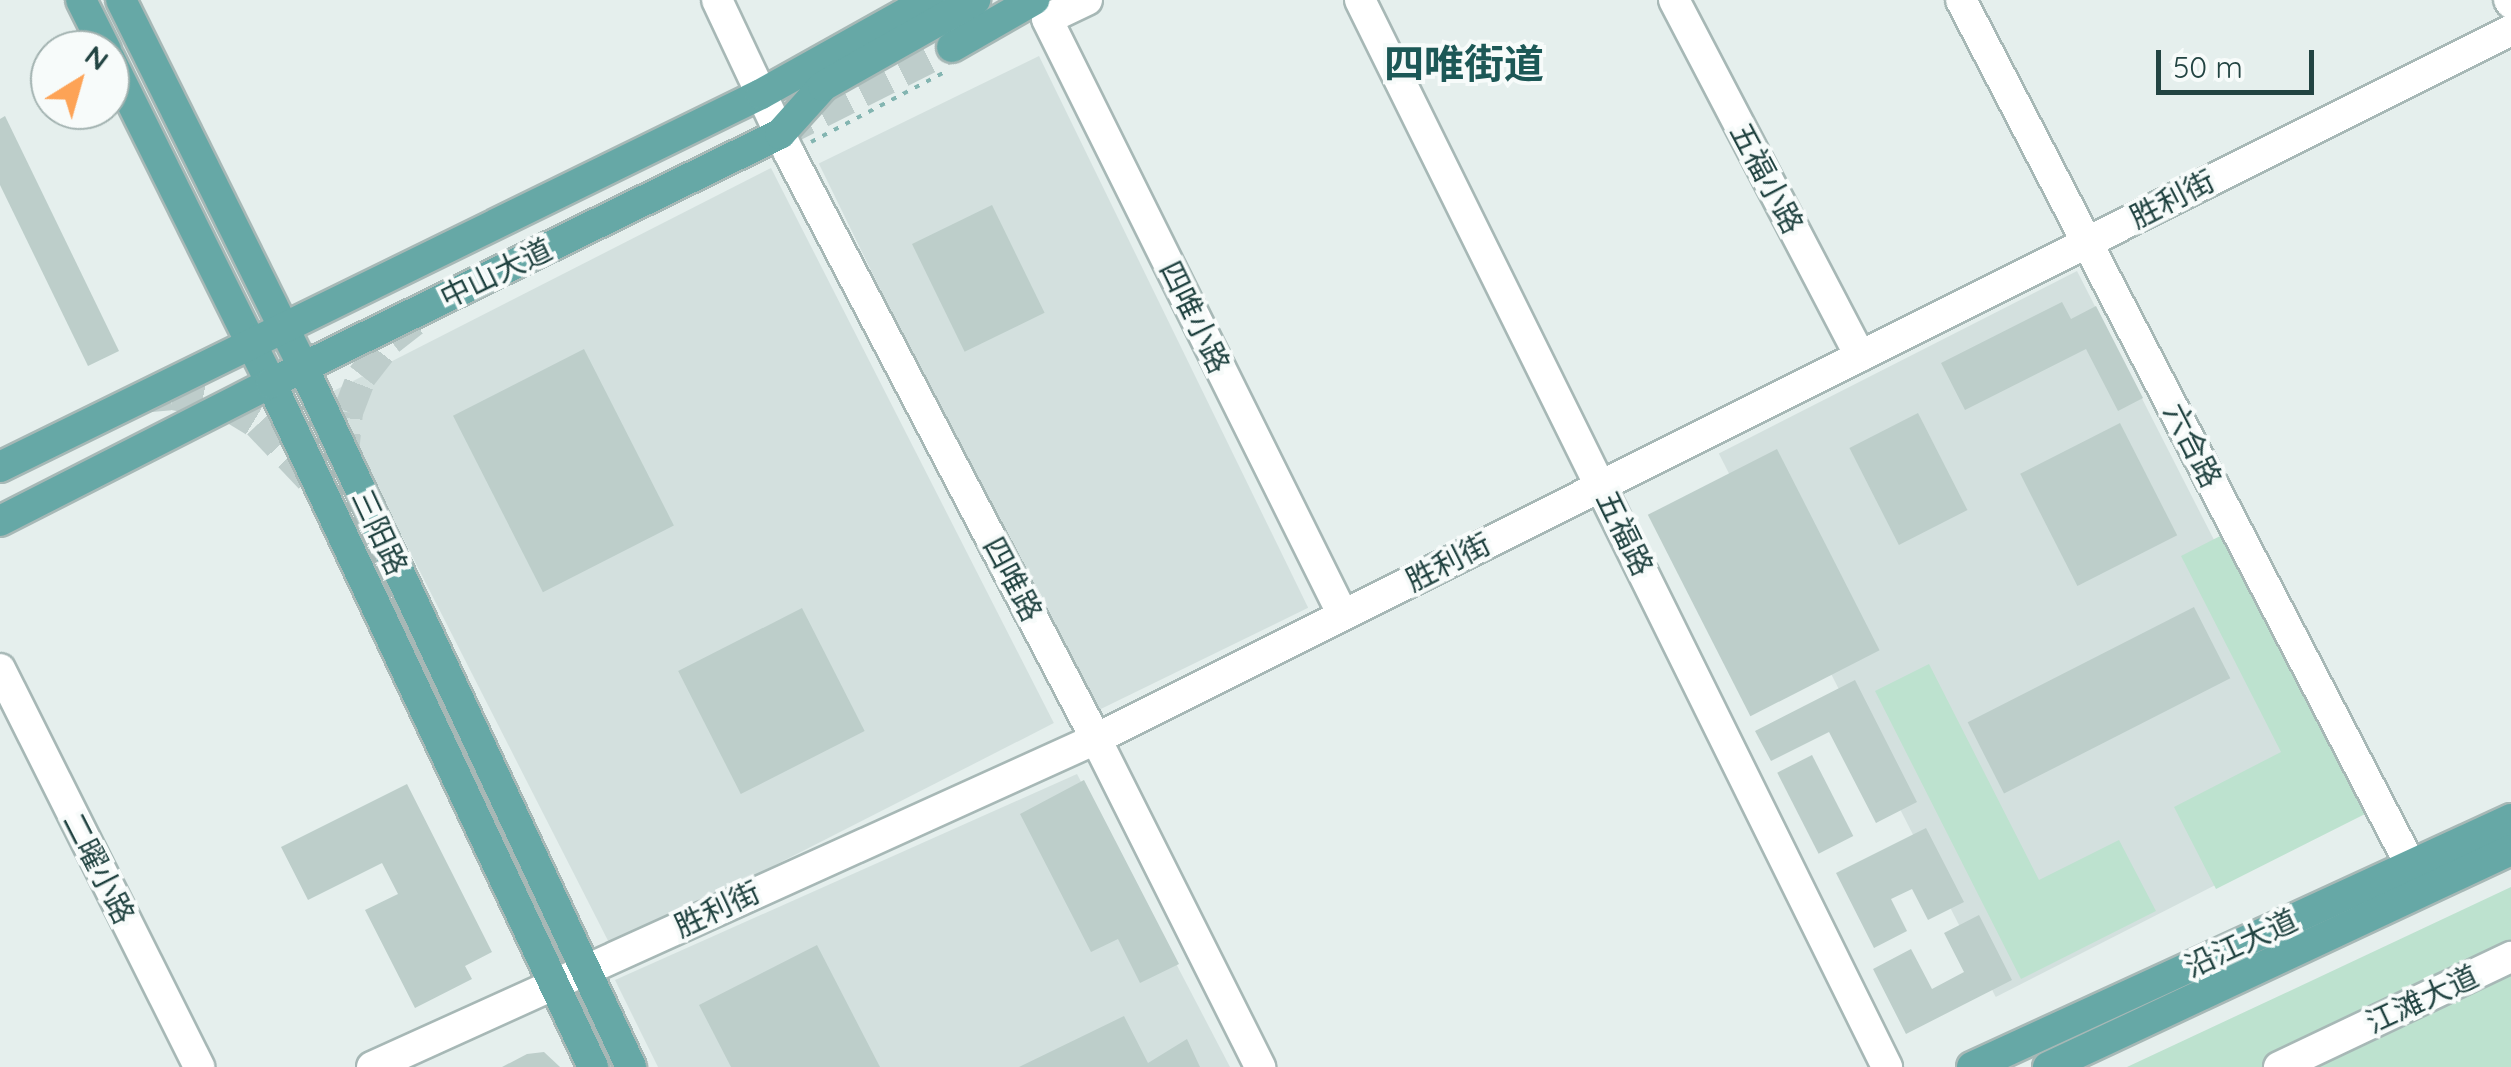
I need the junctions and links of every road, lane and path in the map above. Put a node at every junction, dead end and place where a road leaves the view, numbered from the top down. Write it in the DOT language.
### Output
graph roads {
  1 [pos="81,0"];
  2 [pos="122,0"];
  3 [pos="716,0"];
  4 [pos="928,0"];
  5 [pos="975,0"];
  6 [pos="1087,0"];
  7 [pos="1360,0"];
  8 [pos="1674,0"];
  9 [pos="1961,0"];
  10 [pos="1041,10"];
  11 [pos="96,30"];
  12 [pos="2511,30"];
  13 [pos="957,55"];
  14 [pos="761,94"];
  15 [pos="130,99"];
  16 [pos="785,144"];
  17 [pos="2088,242"];
  18 [pos="284,327"];
  19 [pos="252,343"];
  20 [pos="1860,356"];
  21 [pos="304,367"];
  22 [pos="271,382"];
  23 [pos="0,468"];
  24 [pos="1601,484"];
  25 [pos="0,522"];
  26 [pos="1344,615"];
  27 [pos="0,668"];
  28 [pos="1096,739"];
  29 [pos="2511,819"];
  30 [pos="2511,850"];
  31 [pos="2417,878"];
  32 [pos="2511,957"];
  33 [pos="585,969"];
  34 [pos="553,986"];
  35 [pos="199,1067"];
  36 [pos="372,1067"];
  37 [pos="593,1067"];
  38 [pos="631,1067"];
  39 [pos="1260,1067"];
  40 [pos="1887,1067"];
  41 [pos="1972,1067"];
  42 [pos="2048,1067"];
  43 [pos="2279,1067"];
  1 -- 11 [label="main road"];
  2 -- 18 [label="main road, 三阳路"];
  3 -- 14 [label="street, 四唯路"];
  4 -- 14 [label="main road, 中山大道"];
  5 -- 16 [label="main road, 中山大道"];
  6 -- 10 [label="street"];
  7 -- 24 [label="street, 五福路"];
  8 -- 20 [label="street, 五福小路"];
  9 -- 17 [label="street, 六合路"];
  10 -- 13 [label="main road"];
  10 -- 26 [label="street, 四唯小路"];
  12 -- 17 [label="street, 胜利街"];
  13 -- 16 [label="path"];
  14 -- 16 [label="street, 四唯路"];
  14 -- 18 [label="main road, 中山大道"];
  15 -- 19 [label="main road, 三阳路"];
  16 -- 21 [label="main road, 中山大道"];
  16 -- 28 [label="street, 四唯路"];
  17 -- 20 [label="street, 胜利街"];
  17 -- 31 [label="street, 六合路"];
  18 -- 19 [label="main road, 中山大道"];
  18 -- 21 [label="main road, 三阳路"];
  19 -- 22 [label="main road, 三阳路"];
  19 -- 23 [label="main road, 中山大道"];
  20 -- 24 [label="street, 胜利街"];
  21 -- 22 [label="main road, 中山大道"];
  21 -- 33 [label="main road, 三阳路"];
  22 -- 25 [label="main road, 中山大道"];
  22 -- 34 [label="main road, 三阳路"];
  24 -- 26 [label="street, 胜利街"];
  24 -- 40 [label="street, 五福路"];
  26 -- 28 [label="street, 胜利街"];
  27 -- 35 [label="street, 二曜小路"];
  28 -- 33 [label="street, 胜利街"];
  28 -- 39 [label="street, 四唯路"];
  29 -- 31 [label="main road, 沿江大道"];
  30 -- 31 [label="main road, 沿江大道"];
  31 -- 41 [label="main road, 沿江大道"];
  31 -- 42 [label="main road, 沿江大道"];
  32 -- 43 [label="street, 江滩大道"];
  33 -- 34 [label="street, 胜利街"];
  33 -- 38 [label="main road, 三阳路"];
  34 -- 36 [label="street, 胜利街"];
  34 -- 37 [label="main road, 三阳路"];
}
